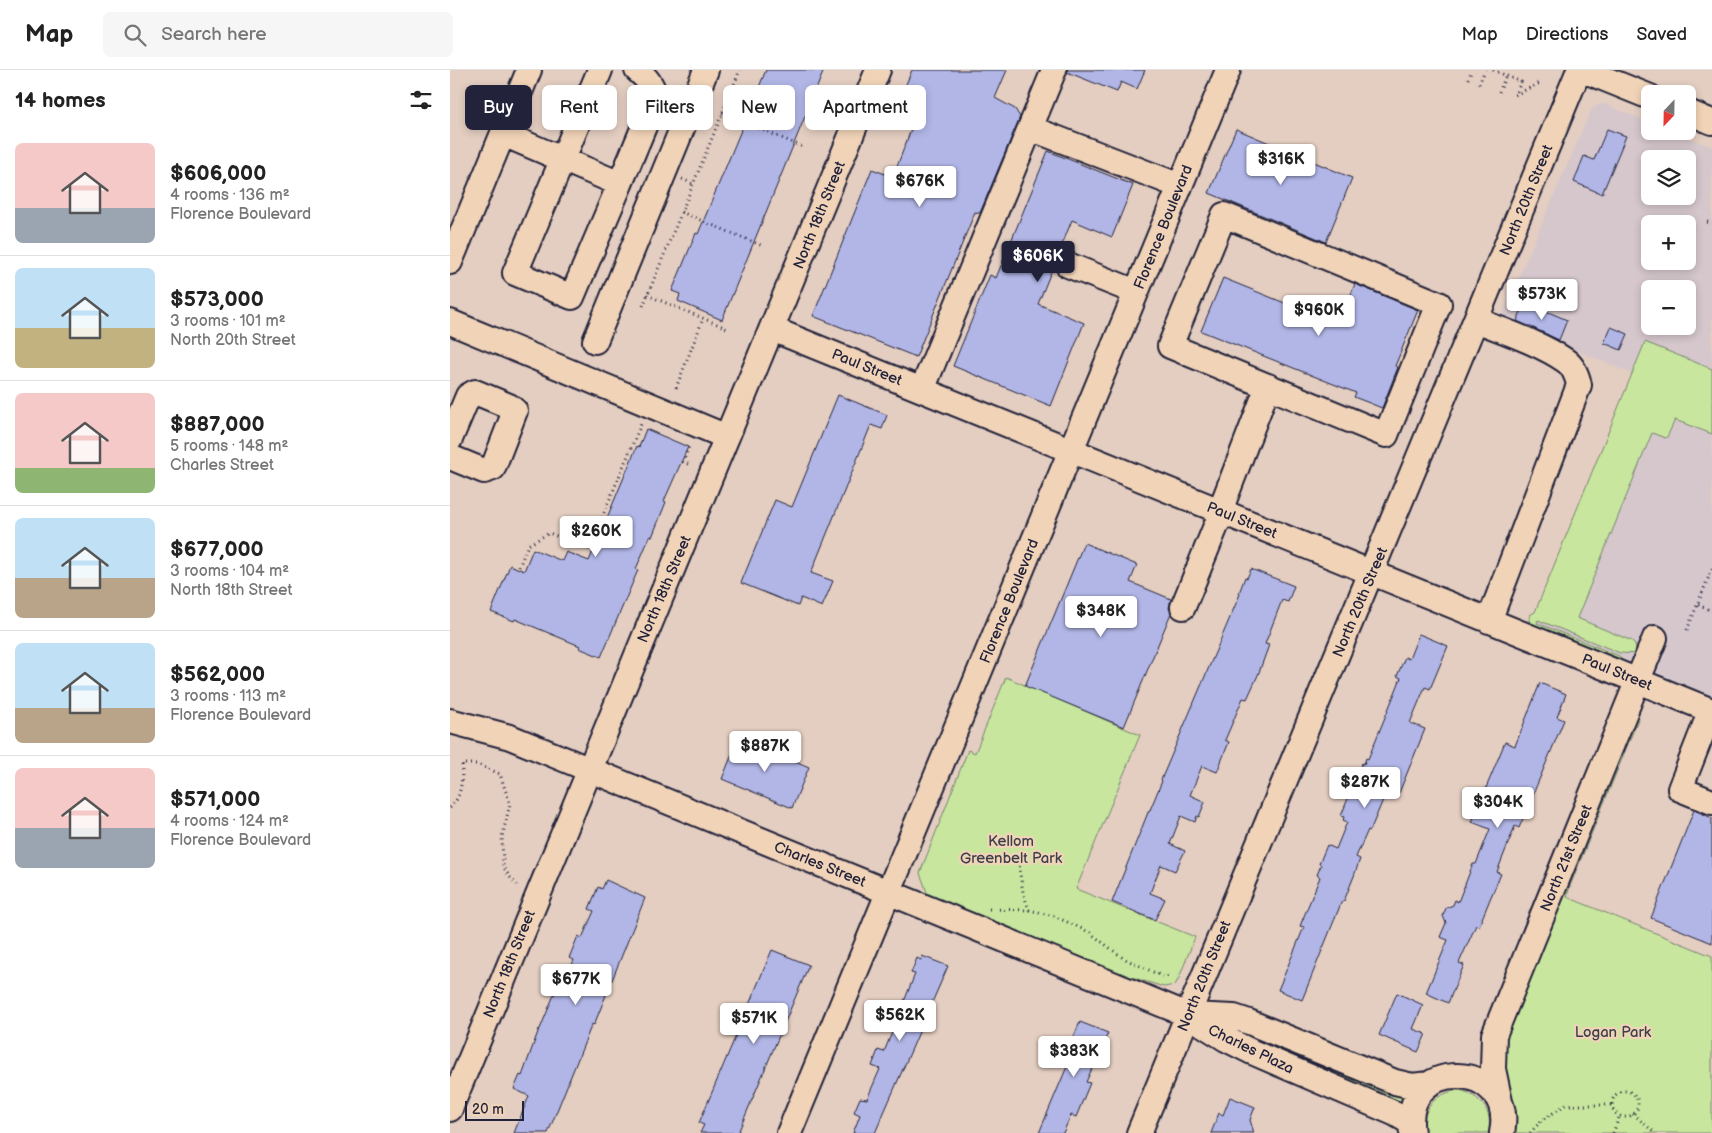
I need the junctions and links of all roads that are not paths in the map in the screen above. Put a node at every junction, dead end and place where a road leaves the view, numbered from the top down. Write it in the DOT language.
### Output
graph roads {
  1 [pos="529,70"];
  2 [pos="600,70"];
  3 [pos="637,70"];
  4 [pos="706,70"];
  5 [pos="878,70"];
  6 [pos="1054,70"];
  7 [pos="1228,70"];
  8 [pos="1581,70"];
  9 [pos="1641,93"];
  10 [pos="1696,115"];
  11 [pos="1712,122"];
  12 [pos="1030,128"];
  13 [pos="503,134"];
  14 [pos="561,160"];
  15 [pos="620,184"];
  16 [pos="1180,186"];
  17 [pos="450,262"];
  18 [pos="1068,265"];
  19 [pos="1136,292"];
  20 [pos="1476,320"];
  21 [pos="450,322"];
  22 [pos="772,329"];
  23 [pos="596,341"];
  24 [pos="1268,386"];
  25 [pos="922,390"];
  26 [pos="727,437"];
  27 [pos="450,440"];
  28 [pos="1071,450"];
  29 [pos="450,457"];
  30 [pos="1221,511"];
  31 [pos="1372,573"];
  32 [pos="1183,607"];
  33 [pos="1489,621"];
  34 [pos="1655,638"];
  35 [pos="1637,681"];
  36 [pos="1711,710"];
  37 [pos="450,721"];
  38 [pos="589,770"];
  39 [pos="1712,802"];
  40 [pos="889,892"];
  41 [pos="1188,1015"];
  42 [pos="1494,1035"];
  43 [pos="1452,1076"];
  44 [pos="1428,1084"];
  45 [pos="1500,1102"];
  46 [pos="450,1109"];
  47 [pos="1411,1128"];
  48 [pos="789,1133"];
  49 [pos="1139,1133"];
  50 [pos="1502,1133"];
  1 -- 13 [label="street"];
  2 -- 14 [label="street"];
  3 -- 15 [label="street"];
  4 -- 23 [label="street"];
  5 -- 22 [label="street, North 18th Street"];
  6 -- 12 [label="street"];
  7 -- 16 [label="street, Florence Boulevard"];
  8 -- 9 [label="street"];
  8 -- 20 [label="street, North 20th Street"];
  10 -- 11 [label="street"];
  12 -- 16 [label="street"];
  12 -- 25 [label="street"];
  13 -- 14 [label="street"];
  13 -- 17 [label="street"];
  14 -- 15 [label="street"];
  14 -- 15 [label="street"];
  16 -- 19 [label="street, Florence Boulevard"];
  18 -- 19 [label="street"];
  19 -- 28 [label="street, Florence Boulevard"];
  20 -- 31 [label="street, North 20th Street"];
  20 -- 33 [label="street"];
  21 -- 26 [label="street"];
  22 -- 25 [label="street, Paul Street"];
  22 -- 26 [label="street, North 18th Street"];
  24 -- 24 [label="street"];
  24 -- 30 [label="street"];
  25 -- 28 [label="street, Paul Street"];
  26 -- 38 [label="street, North 18th Street"];
  27 -- 29 [label="street"];
  28 -- 30 [label="street, Paul Street"];
  28 -- 40 [label="street, Florence Boulevard"];
  30 -- 31 [label="street, Paul Street"];
  30 -- 32 [label="street"];
  31 -- 33 [label="street, Paul Street"];
  31 -- 41 [label="street, North 20th Street"];
  33 -- 35 [label="street, Paul Street"];
  34 -- 35 [label="street, North 21st Street"];
  35 -- 36 [label="street, Paul Street"];
  35 -- 42 [label="street, North 21st Street"];
  36 -- 39 [label="street"];
  37 -- 38 [label="street, Charles Street"];
  38 -- 40 [label="street, Charles Street"];
  38 -- 46 [label="street, North 18th Street"];
  40 -- 41 [label="street, Charles Street"];
  40 -- 48 [label="street, Florence Boulevard"];
  41 -- 44 [label="street, Charles Plaza"];
  41 -- 47 [label="street, Charles Plaza"];
  41 -- 49 [label="street, North 20th Street"];
  42 -- 43 [label="street"];
  42 -- 45 [label="street"];
  43 -- 44 [label="street"];
  43 -- 45 [label="street"];
  44 -- 47 [label="street"];
  45 -- 50 [label="street"];
}
